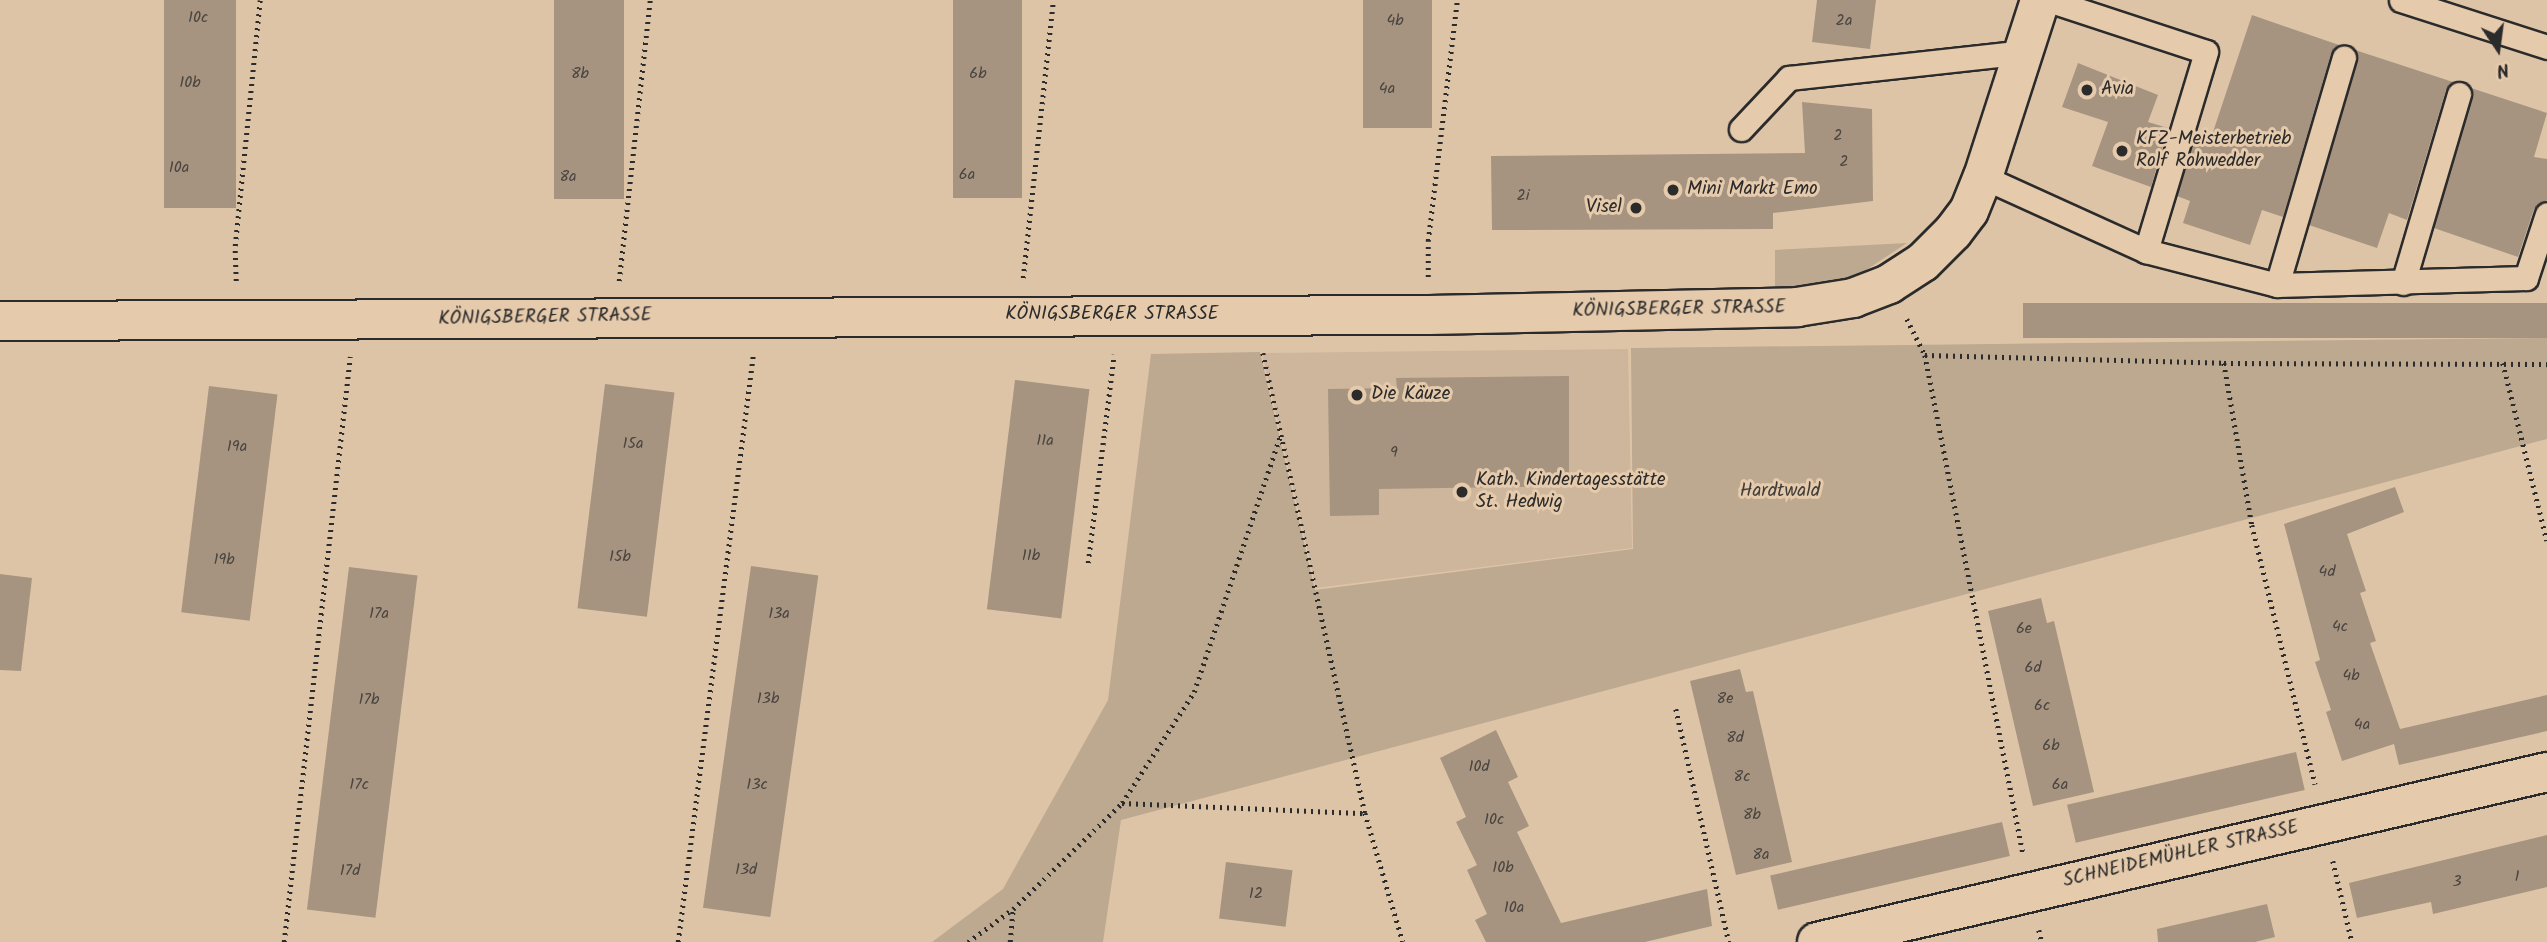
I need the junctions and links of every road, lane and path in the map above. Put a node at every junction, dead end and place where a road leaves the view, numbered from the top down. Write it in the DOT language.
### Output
graph roads {
  1 [pos="260,0"];
  2 [pos="650,0"];
  3 [pos="1053,0"];
  4 [pos="1457,0"];
  5 [pos="2040,0"];
  6 [pos="2048,0"];
  7 [pos="2401,0"];
  8 [pos="2547,47"];
  9 [pos="2023,52"];
  10 [pos="2344,58"];
  11 [pos="2459,94"];
  12 [pos="1741,129"];
  13 [pos="1983,177"];
  14 [pos="2547,214"];
  15 [pos="2146,251"];
  16 [pos="2403,283"];
  17 [pos="1889,284"];
  18 [pos="2277,285"];
  19 [pos="1254,315"];
  20 [pos="1429,315"];
  21 [pos="1019,316"];
  22 [pos="1114,316"];
  23 [pos="615,317"];
  24 [pos="760,317"];
  25 [pos="0,321"];
  26 [pos="237,321"];
  27 [pos="348,321"];
  28 [pos="1925,355"];
  29 [pos="2224,363"];
  30 [pos="2503,363"];
  31 [pos="2547,365"];
  32 [pos="1280,436"];
  33 [pos="2547,541"];
  34 [pos="1088,563"];
  35 [pos="1676,709"];
  36 [pos="2547,772"];
  37 [pos="1122,803"];
  38 [pos="1364,813"];
  39 [pos="2324,823"];
  40 [pos="2030,889"];
  41 [pos="1013,909"];
  42 [pos="284,942"];
  43 [pos="678,942"];
  44 [pos="968,942"];
  45 [pos="1010,942"];
  46 [pos="1402,942"];
  47 [pos="1729,942"];
  48 [pos="1817,942"];
  49 [pos="2352,942"];
  1 -- 26 [label="path"];
  2 -- 23 [label="path"];
  3 -- 21 [label="path"];
  4 -- 20 [label="path"];
  5 -- 9 [label="street, KÖNIGSBERGER STRASSE"];
  6 -- 15 [label="lane"];
  7 -- 8 [label="lane"];
  9 -- 12 [label="lane"];
  9 -- 13 [label="street, KÖNIGSBERGER STRASSE"];
  10 -- 18 [label="lane"];
  11 -- 16 [label="lane"];
  13 -- 15 [label="lane"];
  13 -- 17 [label="street, KÖNIGSBERGER STRASSE"];
  14 -- 16 [label="lane"];
  15 -- 18 [label="lane"];
  16 -- 18 [label="lane"];
  17 -- 20 [label="street, KÖNIGSBERGER STRASSE"];
  17 -- 28 [label="path"];
  19 -- 20 [label="street, KÖNIGSBERGER STRASSE"];
  19 -- 22 [label="street, KÖNIGSBERGER STRASSE"];
  19 -- 32 [label="path"];
  21 -- 22 [label="street, KÖNIGSBERGER STRASSE"];
  21 -- 24 [label="street, KÖNIGSBERGER STRASSE"];
  22 -- 34 [label="path"];
  23 -- 24 [label="street, KÖNIGSBERGER STRASSE"];
  23 -- 27 [label="street, KÖNIGSBERGER STRASSE"];
  24 -- 43 [label="path"];
  25 -- 26 [label="street, KÖNIGSBERGER STRASSE"];
  26 -- 27 [label="street, KÖNIGSBERGER STRASSE"];
  27 -- 42 [label="path"];
  28 -- 29 [label="path"];
  28 -- 40 [label="path"];
  29 -- 30 [label="path"];
  29 -- 39 [label="path"];
  30 -- 31 [label="path"];
  30 -- 33 [label="path"];
  32 -- 37 [label="path"];
  32 -- 38 [label="path"];
  35 -- 47 [label="path"];
  36 -- 39 [label="street, SCHNEIDEMÜHLER STRASSE"];
  37 -- 38 [label="path"];
  37 -- 41 [label="path"];
  38 -- 46 [label="path"];
  39 -- 40 [label="street, SCHNEIDEMÜHLER STRASSE"];
  39 -- 49 [label="path"];
  40 -- 48 [label="street, SCHNEIDEMÜHLER STRASSE"];
  41 -- 44 [label="path"];
  41 -- 45 [label="path"];
}
